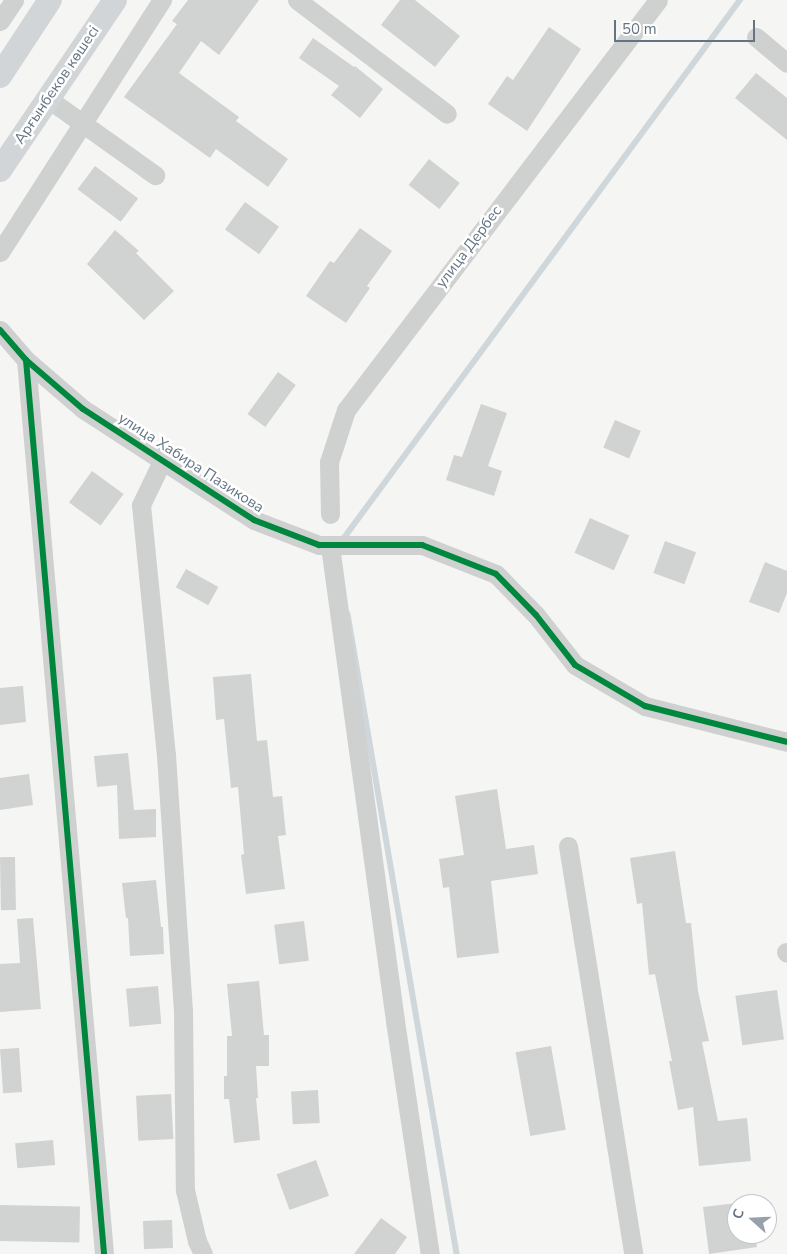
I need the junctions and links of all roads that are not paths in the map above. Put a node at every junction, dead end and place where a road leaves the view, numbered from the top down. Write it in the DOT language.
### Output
graph roads {
  1 [pos="14,0"];
  2 [pos="50,0"];
  3 [pos="115,0"];
  4 [pos="162,0"];
  5 [pos="296,0"];
  6 [pos="658,0"];
  7 [pos="0,21"];
  8 [pos="756,37"];
  9 [pos="787,63"];
  10 [pos="0,76"];
  11 [pos="48,98"];
  12 [pos="447,114"];
  13 [pos="82,123"];
  14 [pos="0,170"];
  15 [pos="155,175"];
  16 [pos="0,252"];
  17 [pos="0,330"];
  18 [pos="26,360"];
  19 [pos="163,459"];
  20 [pos="330,514"];
  21 [pos="330,546"];
  22 [pos="787,742"];
  23 [pos="568,846"];
  24 [pos="104,1254"];
  25 [pos="203,1254"];
  26 [pos="430,1254"];
  27 [pos="633,1254"];
  1 -- 7 [label="street"];
  2 -- 10 [label="main road"];
  3 -- 11 [label="main road, Арғынбеков көшесі"];
  4 -- 13 [label="street"];
  5 -- 12 [label="street"];
  6 -- 20 [label="street, улица Дербес"];
  8 -- 9 [label="street"];
  11 -- 13 [label="street"];
  11 -- 14 [label="main road, Арғынбеков көшесі"];
  13 -- 15 [label="street"];
  13 -- 16 [label="street"];
  17 -- 18 [label="street, улица Хабира Пазикова"];
  18 -- 19 [label="street, улица Хабира Пазикова"];
  18 -- 24 [label="street"];
  19 -- 21 [label="street, улица Хабира Пазикова"];
  19 -- 25 [label="street"];
  21 -- 22 [label="street, улица Хабира Пазикова"];
  21 -- 26 [label="street"];
  23 -- 27 [label="street"];
}
